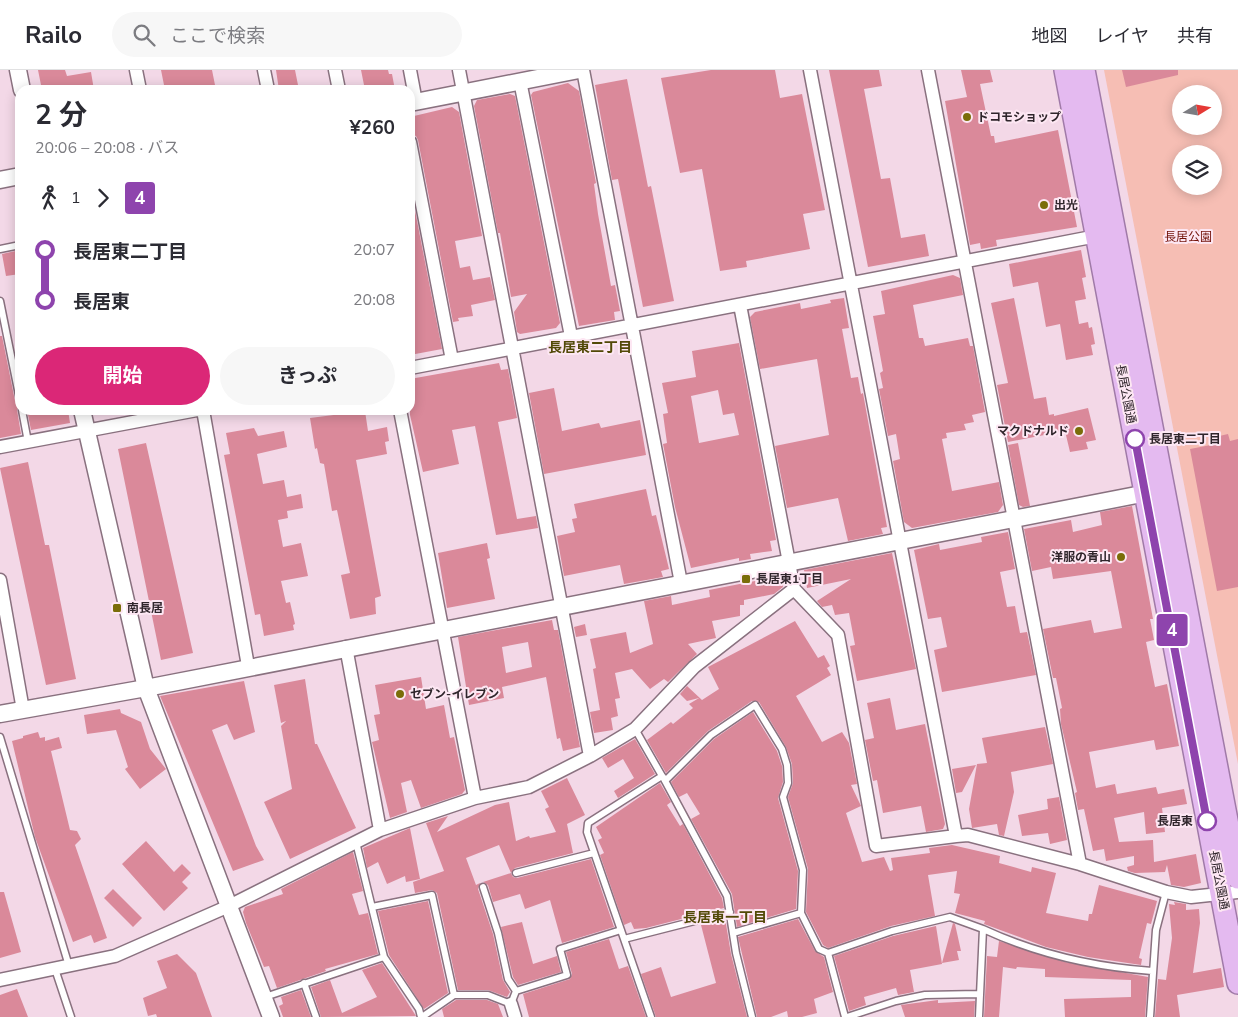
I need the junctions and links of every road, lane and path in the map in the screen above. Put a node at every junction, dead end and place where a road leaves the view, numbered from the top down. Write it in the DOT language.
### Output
graph roads {
  1 [pos="18,70"];
  2 [pos="136,70"];
  3 [pos="264,70"];
  4 [pos="335,70"];
  5 [pos="410,70"];
  6 [pos="459,70"];
  7 [pos="579,70"];
  8 [pos="583,70"];
  9 [pos="810,70"];
  10 [pos="928,70"];
  11 [pos="1065,70"];
  12 [pos="1084,70"];
  13 [pos="520,81"];
  14 [pos="21,85"];
  15 [pos="139,85"];
  16 [pos="267,85"];
  17 [pos="338,85"];
  18 [pos="411,85"];
  19 [pos="464,94"];
  20 [pos="415,102"];
  21 [pos="415,168"];
  22 [pos="15,177"];
  23 [pos="0,180"];
  24 [pos="1106,234"];
  25 [pos="15,245"];
  26 [pos="0,249"];
  27 [pos="963,263"];
  28 [pos="850,285"];
  29 [pos="0,301"];
  30 [pos="740,305"];
  31 [pos="630,325"];
  32 [pos="571,336"];
  33 [pos="512,348"];
  34 [pos="452,360"];
  35 [pos="415,367"];
  36 [pos="15,375"];
  37 [pos="23,415"];
  38 [pos="83,415"];
  39 [pos="171,415"];
  40 [pos="204,415"];
  41 [pos="401,415"];
  42 [pos="86,431"];
  43 [pos="28,442"];
  44 [pos="0,447"];
  45 [pos="1155,491"];
  46 [pos="1014,519"];
  47 [pos="898,540"];
  48 [pos="789,562"];
  49 [pos="0,580"];
  50 [pos="681,583"];
  51 [pos="794,589"];
  52 [pos="561,605"];
  53 [pos="441,629"];
  54 [pos="346,647"];
  55 [pos="248,666"];
  56 [pos="146,688"];
  57 [pos="23,710"];
  58 [pos="0,714"];
  59 [pos="635,729"];
  60 [pos="0,737"];
  61 [pos="590,756"];
  62 [pos="664,778"];
  63 [pos="475,798"];
  64 [pos="380,830"];
  65 [pos="956,836"];
  66 [pos="356,842"];
  67 [pos="594,853"];
  68 [pos="1080,864"];
  69 [pos="516,873"];
  70 [pos="1238,878"];
  71 [pos="483,887"];
  72 [pos="1166,892"];
  73 [pos="1230,893"];
  74 [pos="229,906"];
  75 [pos="372,907"];
  76 [pos="730,912"];
  77 [pos="801,913"];
  78 [pos="983,929"];
  79 [pos="621,930"];
  80 [pos="733,933"];
  81 [pos="624,939"];
  82 [pos="828,953"];
  83 [pos="384,957"];
  84 [pos="69,966"];
  85 [pos="55,969"];
  86 [pos="1152,971"];
  87 [pos="0,980"];
  88 [pos="304,983"];
  89 [pos="1238,983"];
  90 [pos="516,991"];
  91 [pos="978,994"];
  92 [pos="454,995"];
  93 [pos="264,998"];
  94 [pos="511,1004"];
  95 [pos="71,1017"];
  96 [pos="271,1017"];
  97 [pos="316,1017"];
  98 [pos="422,1017"];
  99 [pos="515,1017"];
  100 [pos="651,1017"];
  101 [pos="752,1017"];
  102 [pos="846,1017"];
  103 [pos="978,1017"];
  104 [pos="1150,1017"];
  1 -- 14 [label="street"];
  2 -- 15 [label="street"];
  3 -- 16 [label="street"];
  4 -- 17 [label="street"];
  5 -- 18 [label="street"];
  6 -- 19 [label="street"];
  7 -- 13 [label="street"];
  8 -- 31 [label="street"];
  9 -- 28 [label="street"];
  10 -- 27 [label="street"];
  11 -- 24 [label="highway, 長居公園通"];
  12 -- 24 [label="highway, 長居公園通"];
  13 -- 19 [label="street"];
  13 -- 32 [label="street"];
  19 -- 20 [label="street"];
  19 -- 33 [label="street"];
  21 -- 34 [label="street"];
  22 -- 23 [label="street"];
  24 -- 27 [label="street"];
  24 -- 45 [label="highway, 長居公園通"];
  25 -- 26 [label="lane"];
  27 -- 28 [label="street"];
  27 -- 46 [label="street"];
  28 -- 30 [label="street"];
  28 -- 47 [label="street"];
  29 -- 36 [label="lane"];
  30 -- 31 [label="street"];
  30 -- 48 [label="street"];
  31 -- 32 [label="street"];
  31 -- 50 [label="street"];
  32 -- 33 [label="street"];
  33 -- 34 [label="street"];
  33 -- 52 [label="street"];
  34 -- 35 [label="street"];
  37 -- 43 [label="lane"];
  38 -- 42 [label="street"];
  39 -- 42 [label="street"];
  40 -- 55 [label="street"];
  41 -- 53 [label="street"];
  42 -- 43 [label="street"];
  42 -- 56 [label="street"];
  43 -- 44 [label="street"];
  45 -- 46 [label="street"];
  45 -- 70 [label="highway, 長居公園通"];
  45 -- 73 [label="highway, 長居公園通"];
  46 -- 47 [label="street"];
  46 -- 68 [label="street"];
  47 -- 48 [label="street"];
  47 -- 65 [label="street"];
  48 -- 50 [label="street"];
  48 -- 51 [label="street"];
  49 -- 57 [label="street"];
  50 -- 52 [label="street"];
  51 -- 59 [label="street"];
  51 -- 65 [label="street"];
  52 -- 53 [label="street"];
  52 -- 61 [label="street"];
  53 -- 54 [label="street"];
  53 -- 63 [label="street"];
  54 -- 55 [label="street"];
  54 -- 64 [label="street"];
  55 -- 56 [label="street"];
  56 -- 57 [label="street"];
  56 -- 74 [label="street"];
  57 -- 58 [label="street"];
  59 -- 61 [label="street"];
  59 -- 62 [label="lane"];
  60 -- 84 [label="lane"];
  61 -- 63 [label="street"];
  62 -- 67 [label="lane"];
  62 -- 76 [label="lane"];
  62 -- 77 [label="lane"];
  63 -- 64 [label="street"];
  64 -- 66 [label="street"];
  65 -- 68 [label="street"];
  66 -- 74 [label="street"];
  66 -- 75 [label="lane"];
  67 -- 69 [label="lane"];
  67 -- 79 [label="lane"];
  68 -- 72 [label="street"];
  71 -- 90 [label="lane"];
  72 -- 73 [label="street"];
  72 -- 86 [label="lane"];
  73 -- 89 [label="highway, 長居公園通"];
  74 -- 84 [label="street"];
  74 -- 93 [label="street"];
  75 -- 83 [label="lane"];
  75 -- 92 [label="lane"];
  76 -- 80 [label="lane"];
  76 -- 81 [label="lane"];
  77 -- 80 [label="lane"];
  77 -- 82 [label="lane"];
  78 -- 82 [label="lane"];
  78 -- 86 [label="lane"];
  78 -- 91 [label="lane"];
  79 -- 81 [label="lane"];
  79 -- 90 [label="lane"];
  80 -- 101 [label="lane"];
  81 -- 100 [label="lane"];
  82 -- 102 [label="lane"];
  83 -- 88 [label="lane"];
  83 -- 98 [label="lane"];
  84 -- 85 [label="street"];
  85 -- 87 [label="street"];
  85 -- 95 [label="lane"];
  86 -- 104 [label="lane"];
  88 -- 93 [label="lane"];
  88 -- 97 [label="lane"];
  90 -- 94 [label="lane"];
  91 -- 102 [label="lane"];
  91 -- 103 [label="lane"];
  92 -- 94 [label="lane"];
  92 -- 98 [label="lane"];
  93 -- 96 [label="street"];
  94 -- 99 [label="street"];
}
